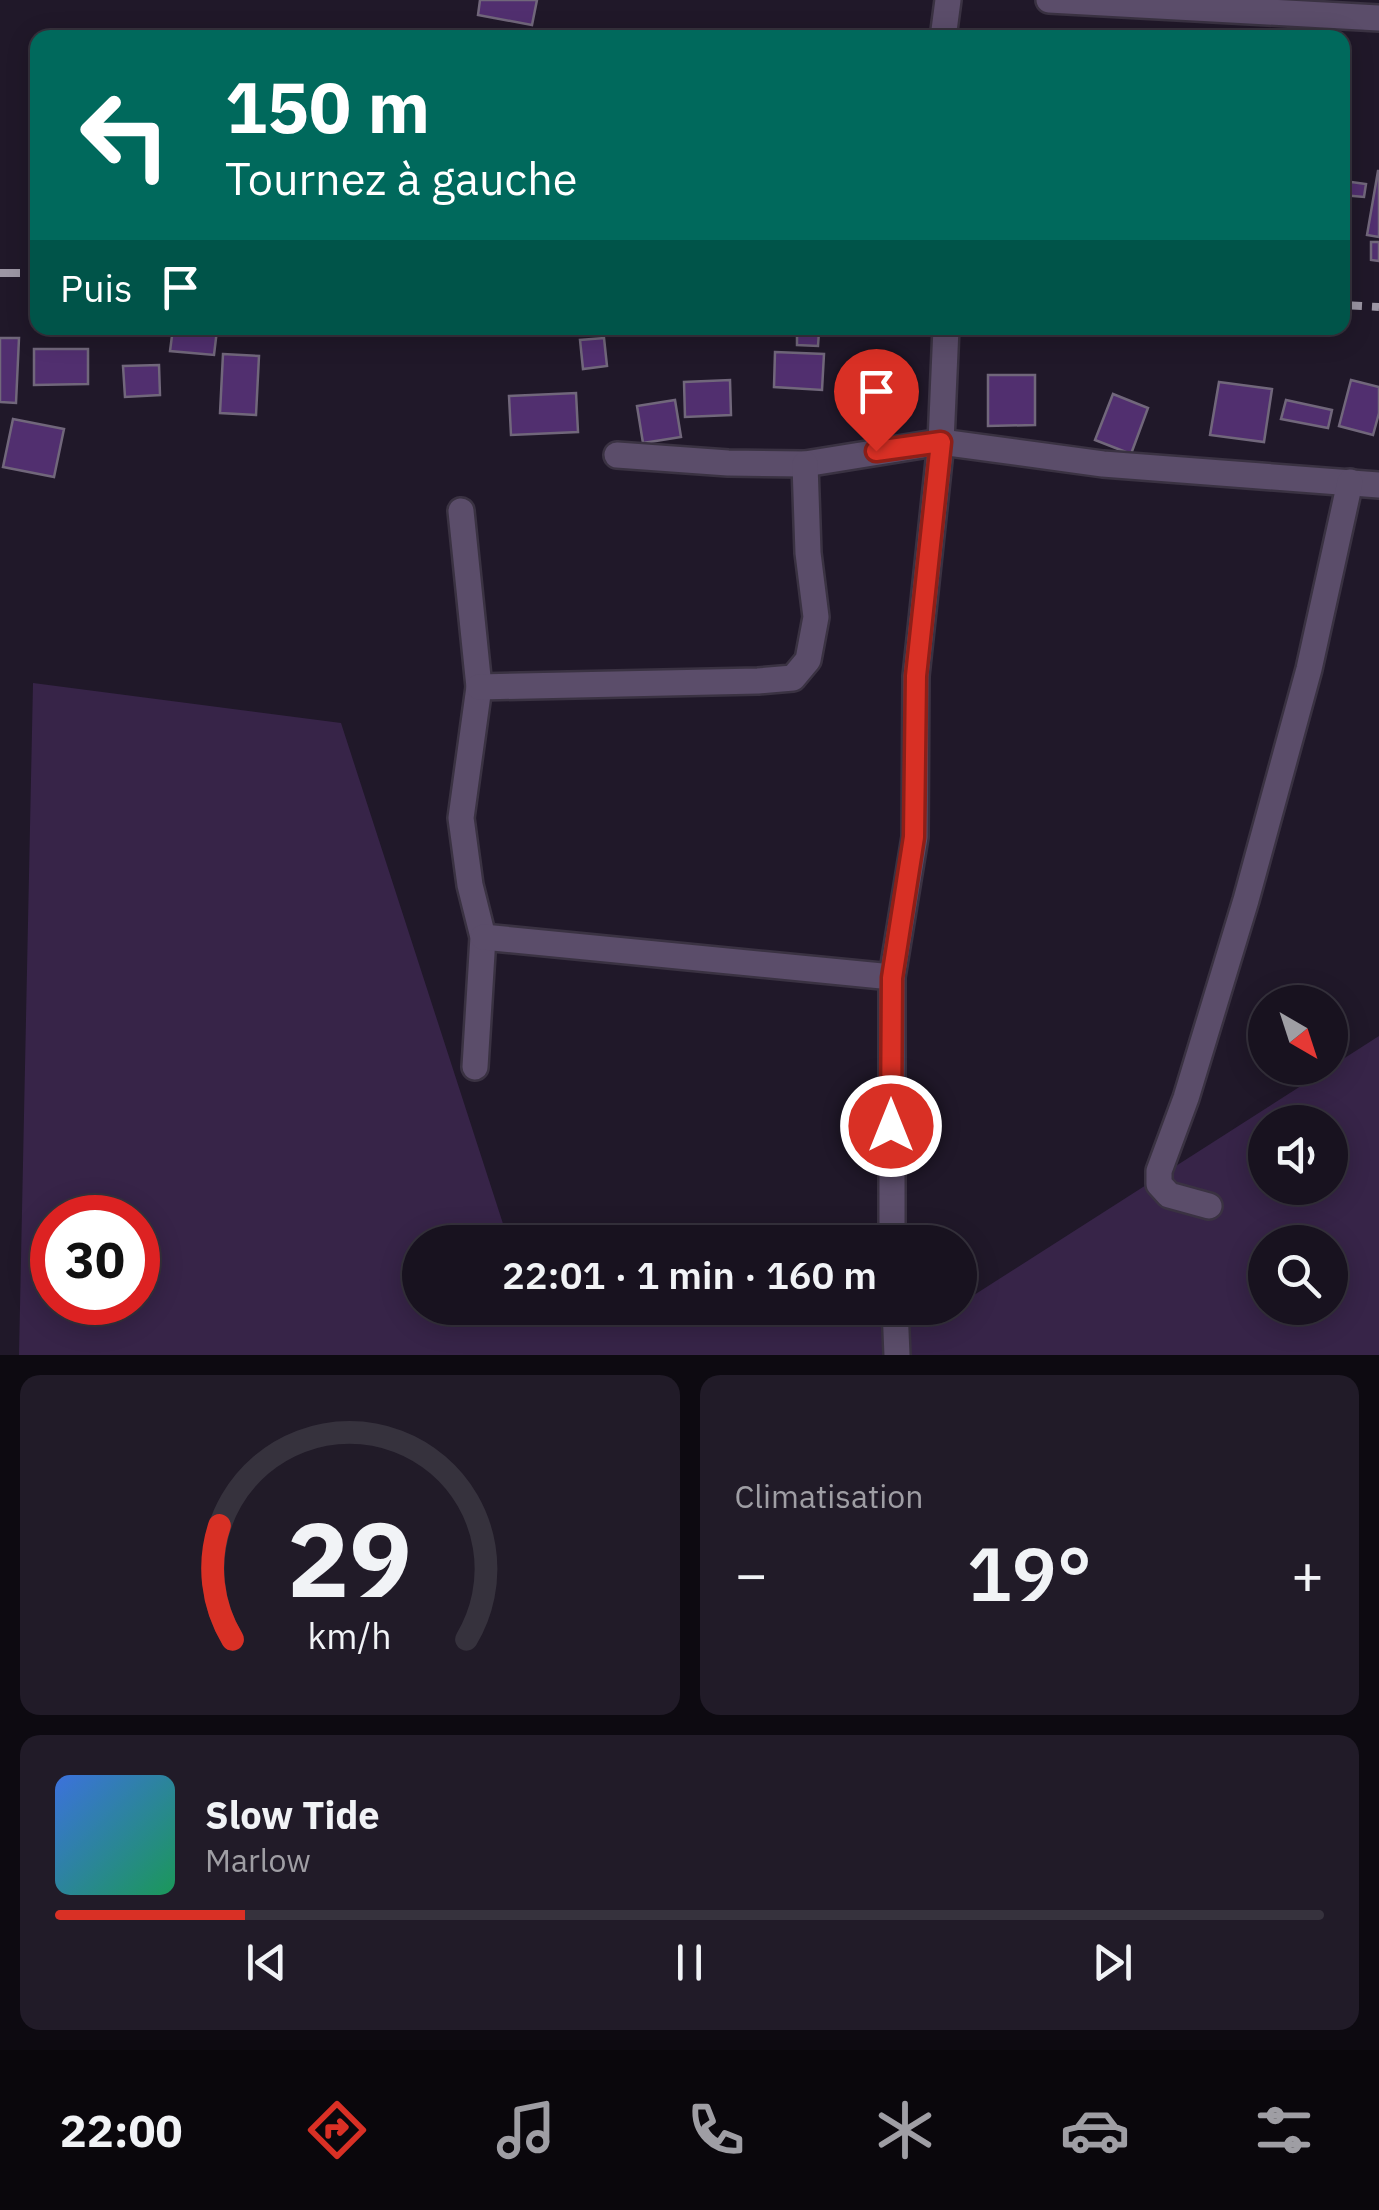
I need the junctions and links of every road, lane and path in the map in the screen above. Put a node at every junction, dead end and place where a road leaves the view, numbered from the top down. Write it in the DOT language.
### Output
graph roads {
  1 [pos="948,0"];
  2 [pos="1049,0"];
  3 [pos="1379,18"];
  4 [pos="944,30"];
  5 [pos="946,335"];
  6 [pos="941,442"];
  7 [pos="617,455"];
  8 [pos="805,464"];
  9 [pos="1350,482"];
  10 [pos="1379,485"];
  11 [pos="461,511"];
  12 [pos="479,687"];
  13 [pos="484,937"];
  14 [pos="892,978"];
  15 [pos="475,1067"];
  16 [pos="1209,1206"];
  17 [pos="892,1225"];
  18 [pos="896,1325"];
  19 [pos="897,1355"];
  1 -- 4 [label="street"];
  2 -- 3 [label="street"];
  5 -- 6 [label="street"];
  6 -- 8 [label="street"];
  6 -- 9 [label="street"];
  6 -- 14 [label="street"];
  7 -- 8 [label="street"];
  8 -- 12 [label="street"];
  9 -- 10 [label="street"];
  9 -- 16 [label="street"];
  11 -- 12 [label="street"];
  12 -- 13 [label="street"];
  13 -- 14 [label="street"];
  13 -- 15 [label="street"];
  14 -- 17 [label="street"];
  18 -- 19 [label="street"];
}
